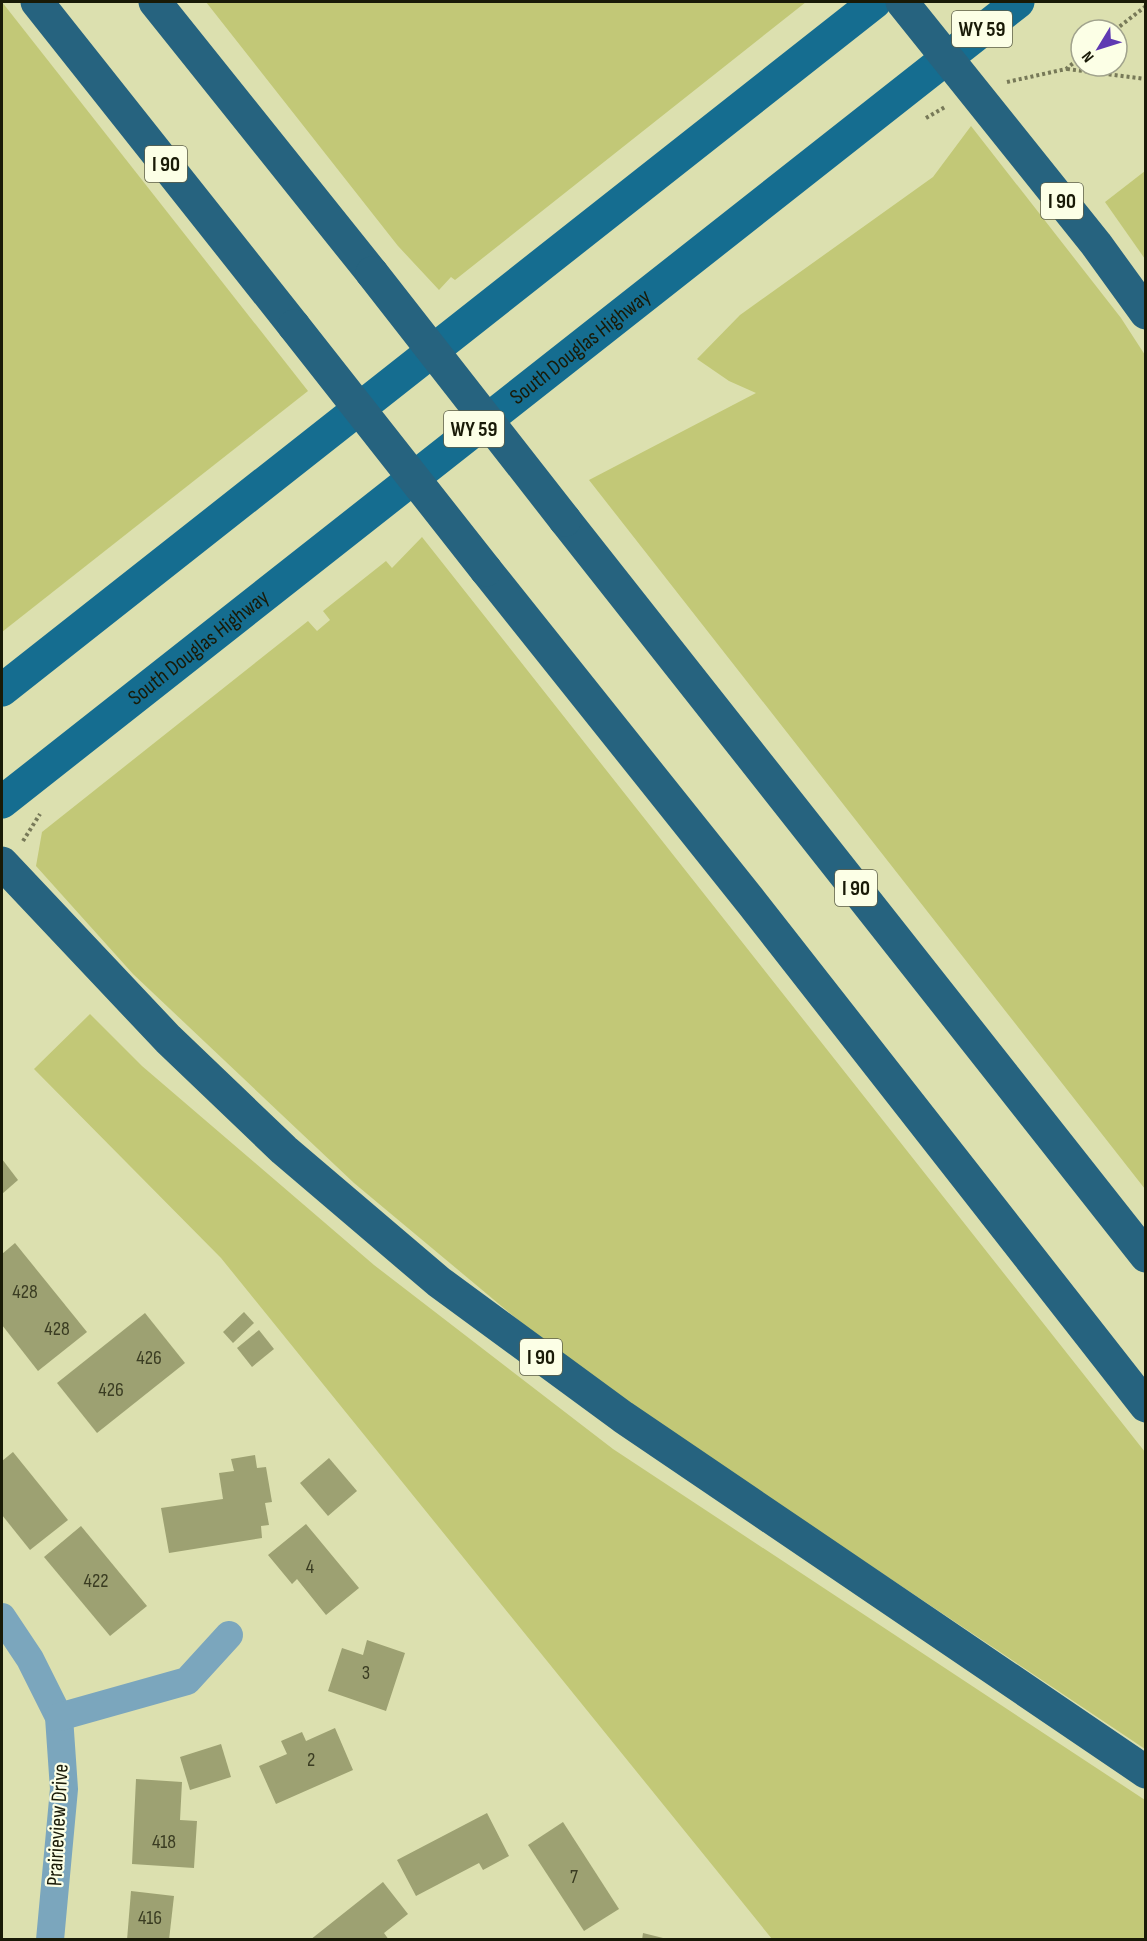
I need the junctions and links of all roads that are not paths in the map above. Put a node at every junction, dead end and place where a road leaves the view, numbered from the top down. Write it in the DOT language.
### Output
graph roads {
  1 [pos="37,2"];
  2 [pos="155,2"];
  3 [pos="874,2"];
  4 [pos="902,2"];
  5 [pos="1018,2"];
  6 [pos="946,57"];
  7 [pos="1146,313"];
  8 [pos="2,690"];
  9 [pos="2,802"];
  10 [pos="2,863"];
  11 [pos="1146,1256"];
  12 [pos="1146,1406"];
  13 [pos="2,1617"];
  14 [pos="229,1635"];
  15 [pos="59,1717"];
  16 [pos="1146,1772"];
  17 [pos="50,1940"];
  1 -- 12 [label="highway, I 90, bridge"];
  2 -- 11 [label="highway, I 90, bridge"];
  3 -- 8 [label="highway"];
  4 -- 6 [label="highway, I 90"];
  5 -- 6 [label="highway, South Douglas Highway / WY 59"];
  6 -- 7 [label="highway, I 90"];
  6 -- 9 [label="highway, South Douglas Highway / WY 59"];
  10 -- 16 [label="highway, I 90"];
  13 -- 15 [label="street, Prairieview Drive"];
  14 -- 15 [label="street"];
  15 -- 17 [label="street, Prairieview Drive"];
}
